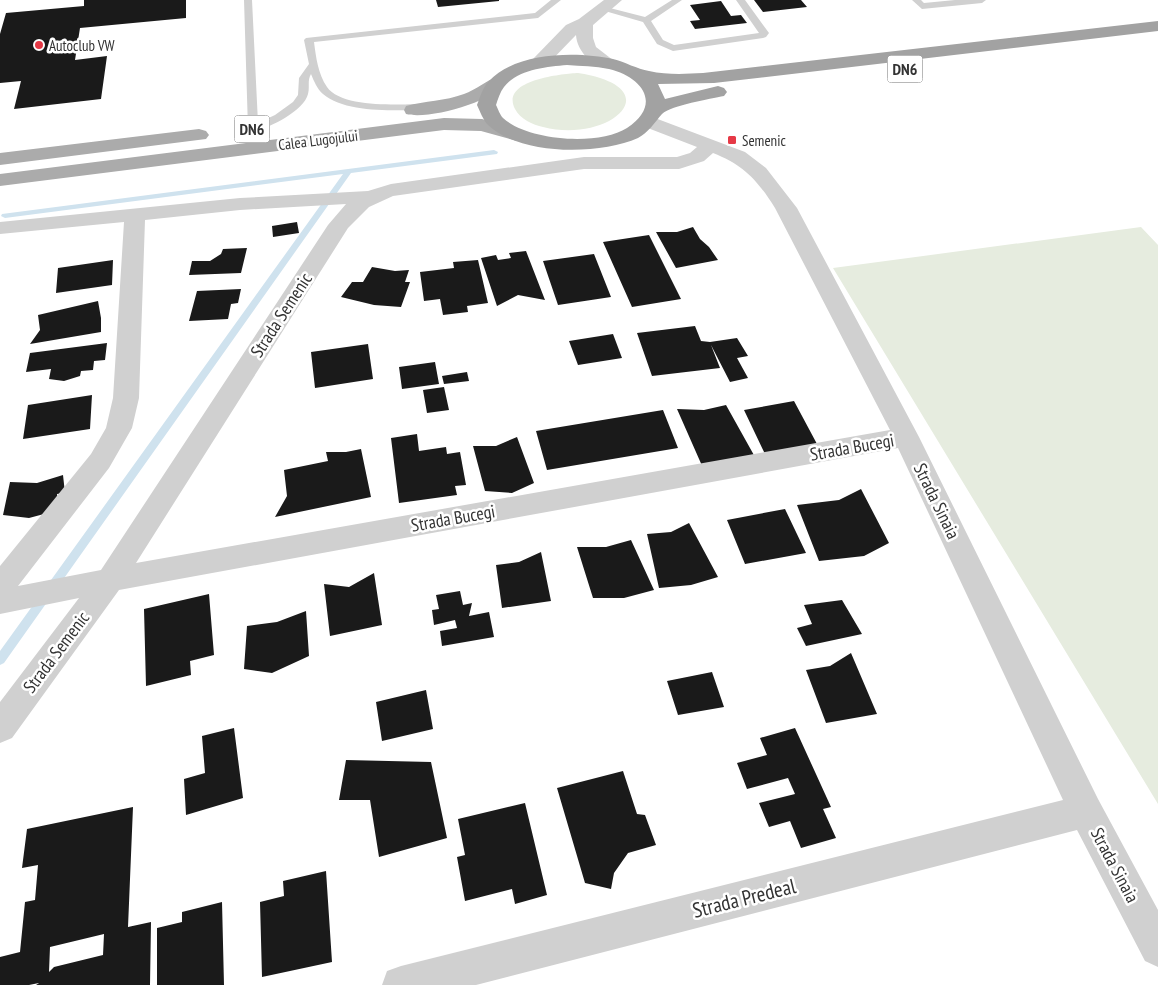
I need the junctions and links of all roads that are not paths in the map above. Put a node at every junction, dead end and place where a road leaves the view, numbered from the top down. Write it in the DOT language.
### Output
graph roads {
  1 [pos="248,0"];
  2 [pos="557,0"];
  3 [pos="678,0"];
  4 [pos="740,0"];
  5 [pos="916,0"];
  6 [pos="982,0"];
  7 [pos="608,5"];
  8 [pos="646,20"];
  9 [pos="585,23"];
  10 [pos="1158,26"];
  11 [pos="1158,38"];
  12 [pos="539,63"];
  13 [pos="312,66"];
  14 [pos="617,67"];
  15 [pos="498,82"];
  16 [pos="432,107"];
  17 [pos="651,116"];
  18 [pos="335,119"];
  19 [pos="296,124"];
  20 [pos="235,131"];
  21 [pos="517,135"];
  22 [pos="711,145"];
  23 [pos="0,159"];
  24 [pos="0,180"];
  25 [pos="369,197"];
  26 [pos="135,214"];
  27 [pos="0,228"];
  28 [pos="906,437"];
  29 [pos="110,580"];
  30 [pos="8,596"];
  31 [pos="0,728"];
  32 [pos="1086,811"];
  33 [pos="1158,948"];
  34 [pos="402,985"];
  1 -- 20 [label="lane"];
  2 -- 13 [label="lane"];
  3 -- 8 [label="lane"];
  4 -- 8 [label="lane"];
  5 -- 6 [label="lane"];
  7 -- 8 [label="lane"];
  7 -- 9 [label="street"];
  9 -- 12 [label="street"];
  9 -- 14 [label="street"];
  10 -- 14 [label="highway, DN6"];
  11 -- 17 [label="highway, DN6"];
  12 -- 14 [label="highway, DN6"];
  12 -- 15 [label="highway, DN6"];
  13 -- 16 [label="lane"];
  13 -- 20 [label="lane"];
  14 -- 17 [label="highway, DN6"];
  15 -- 16 [label="main road, Calea Lugojului / DN6"];
  15 -- 21 [label="highway, DN6"];
  16 -- 18 [label="main road, Calea Lugojului / DN6"];
  17 -- 21 [label="highway, DN6"];
  17 -- 22 [label="street, Strada Sinaia"];
  19 -- 20 [label="main road, Calea Lugojului / DN6"];
  20 -- 23 [label="main road, Calea Lugojului / DN6"];
  21 -- 24 [label="main road, Calea Lugojului / DN6"];
  22 -- 25 [label="street, Strada Semenic"];
  22 -- 28 [label="street, Strada Sinaia"];
  25 -- 26 [label="street"];
  25 -- 29 [label="street, Strada Semenic"];
  26 -- 27 [label="street"];
  26 -- 30 [label="street"];
  28 -- 29 [label="street, Strada Bucegi"];
  28 -- 32 [label="street, Strada Sinaia"];
  29 -- 30 [label="street, Strada Bucegi"];
  29 -- 31 [label="street, Strada Semenic"];
  32 -- 33 [label="street, Strada Sinaia"];
  32 -- 34 [label="street, Strada Predeal"];
}
